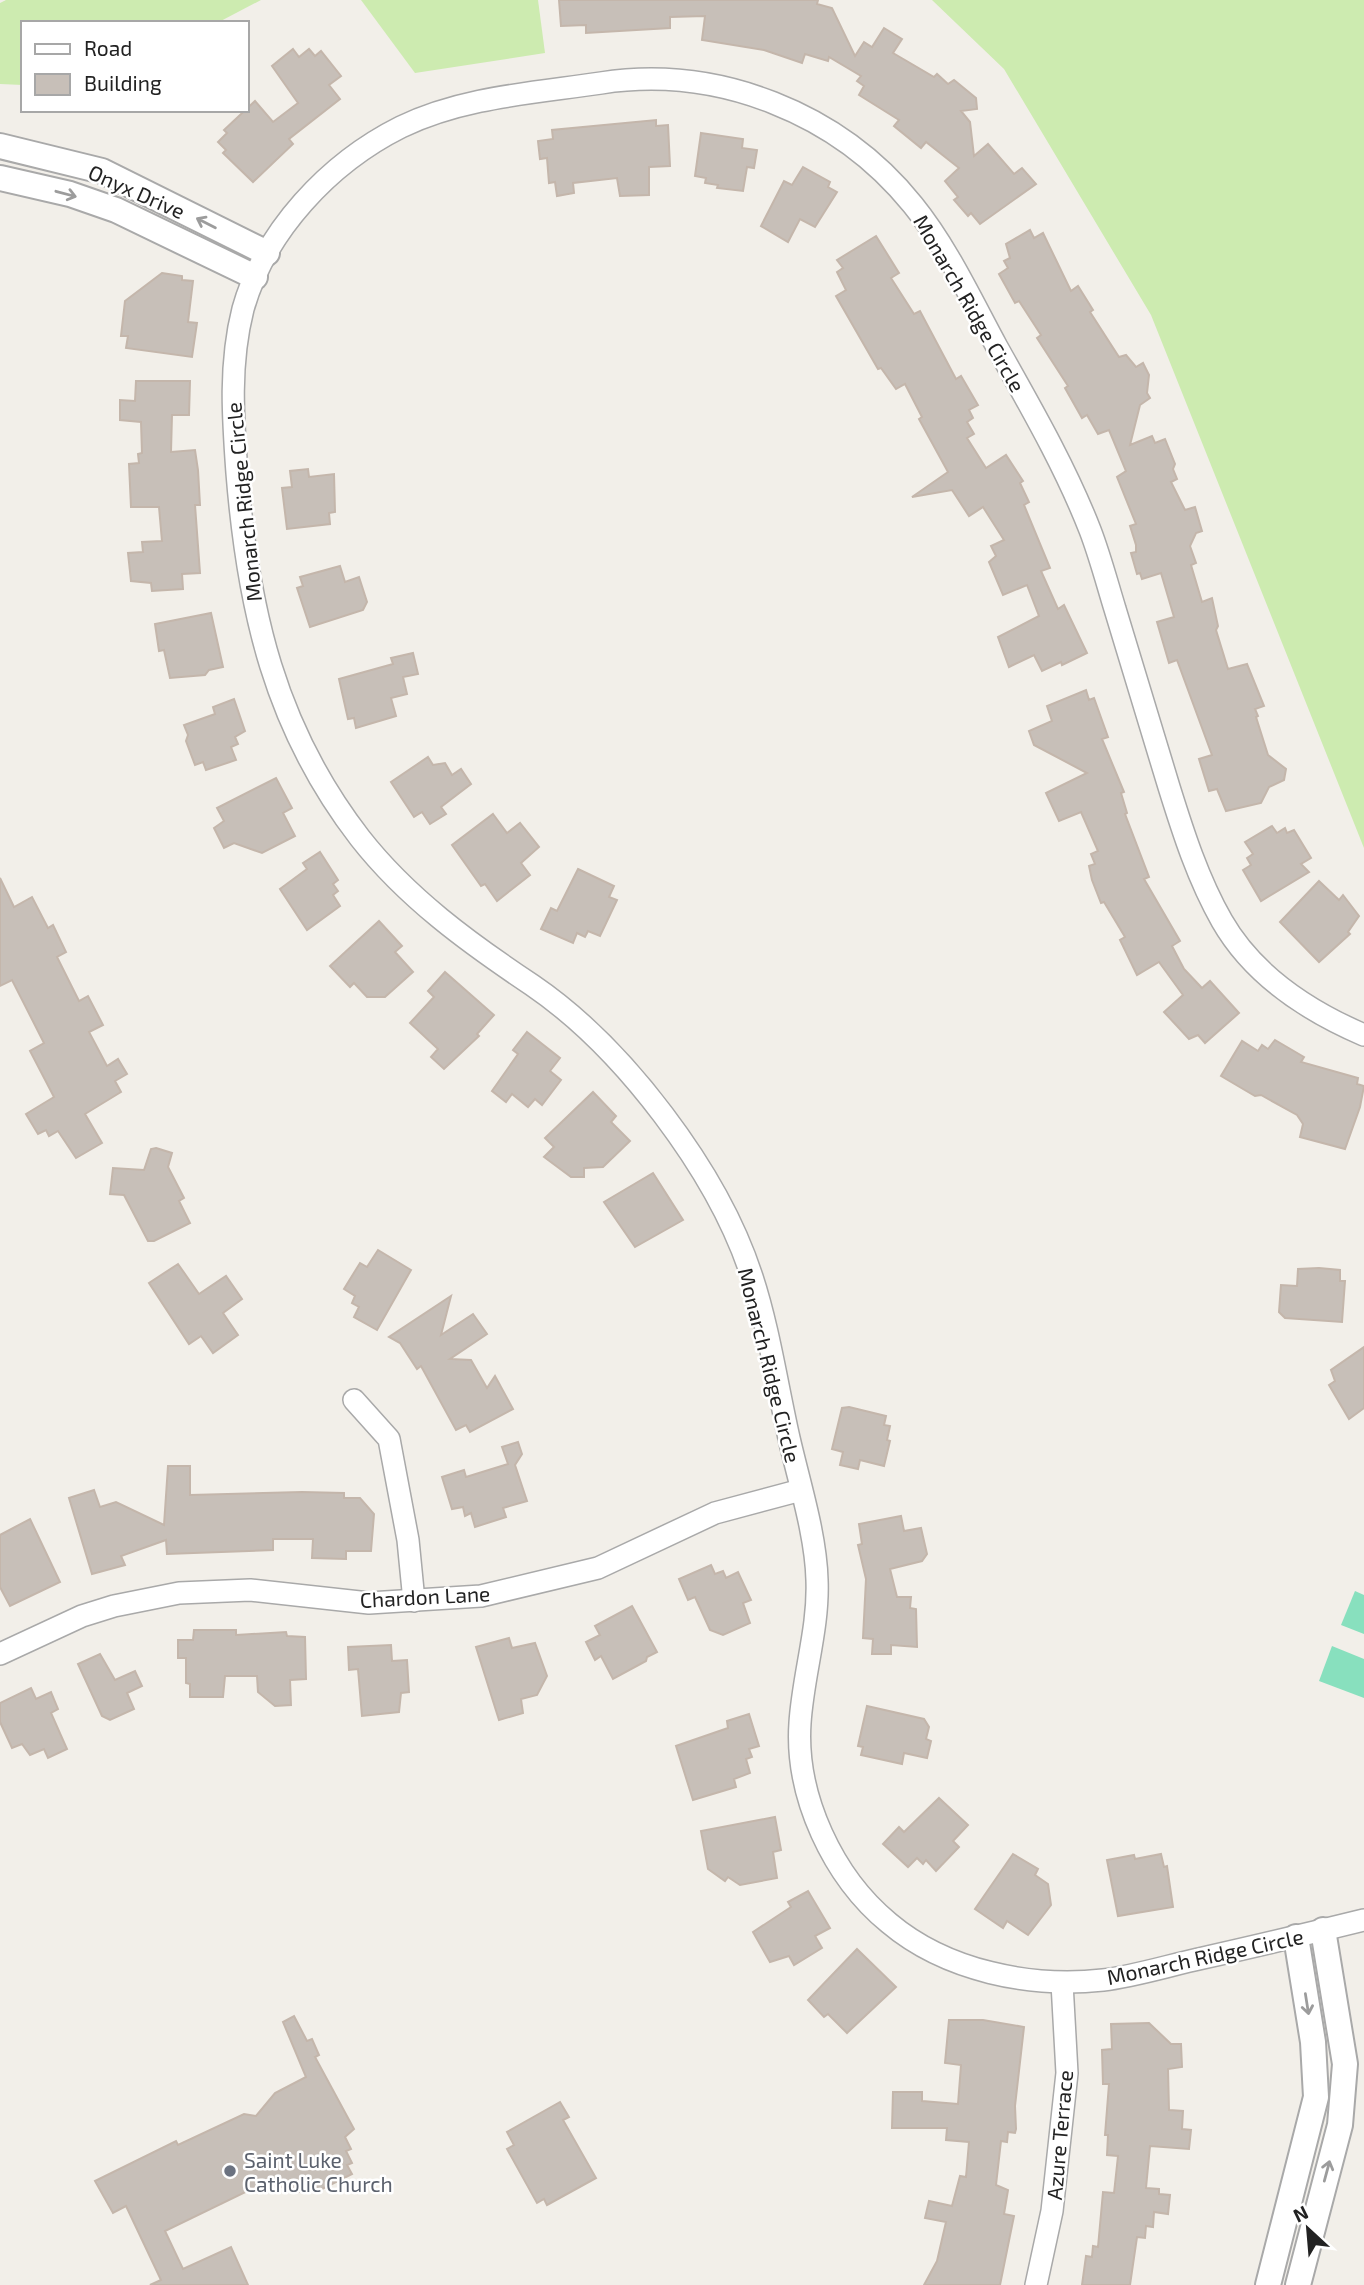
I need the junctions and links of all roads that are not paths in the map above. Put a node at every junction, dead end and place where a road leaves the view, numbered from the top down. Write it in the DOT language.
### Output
graph roads {
  1 [pos="0,146"];
  2 [pos="0,178"];
  3 [pos="267,253"];
  4 [pos="255,277"];
  5 [pos="1364,1035"];
  6 [pos="354,1400"];
  7 [pos="801,1490"];
  8 [pos="414,1601"];
  9 [pos="0,1654"];
  10 [pos="1364,1920"];
  11 [pos="1323,1930"];
  12 [pos="1296,1937"];
  13 [pos="1062,1983"];
  14 [pos="1036,2285"];
  15 [pos="1268,2285"];
  16 [pos="1298,2285"];
  3 -- 1 [label="street, Onyx Drive, one-way"];
  2 -- 4 [label="street, Onyx Drive, one-way"];
  3 -- 4 [label="street, Monarch Ridge Circle"];
  3 -- 5 [label="street, Monarch Ridge Circle"];
  4 -- 7 [label="street, Monarch Ridge Circle"];
  6 -- 8 [label="street"];
  7 -- 8 [label="street, Chardon Lane"];
  7 -- 13 [label="street, Monarch Ridge Circle"];
  8 -- 9 [label="street, Chardon Lane"];
  10 -- 11 [label="street, Monarch Ridge Circle"];
  11 -- 12 [label="street, Monarch Ridge Circle"];
  16 -- 11 [label="street, one-way"];
  12 -- 13 [label="street, Monarch Ridge Circle"];
  12 -- 15 [label="street, one-way"];
  13 -- 14 [label="street, Azure Terrace"];
}
